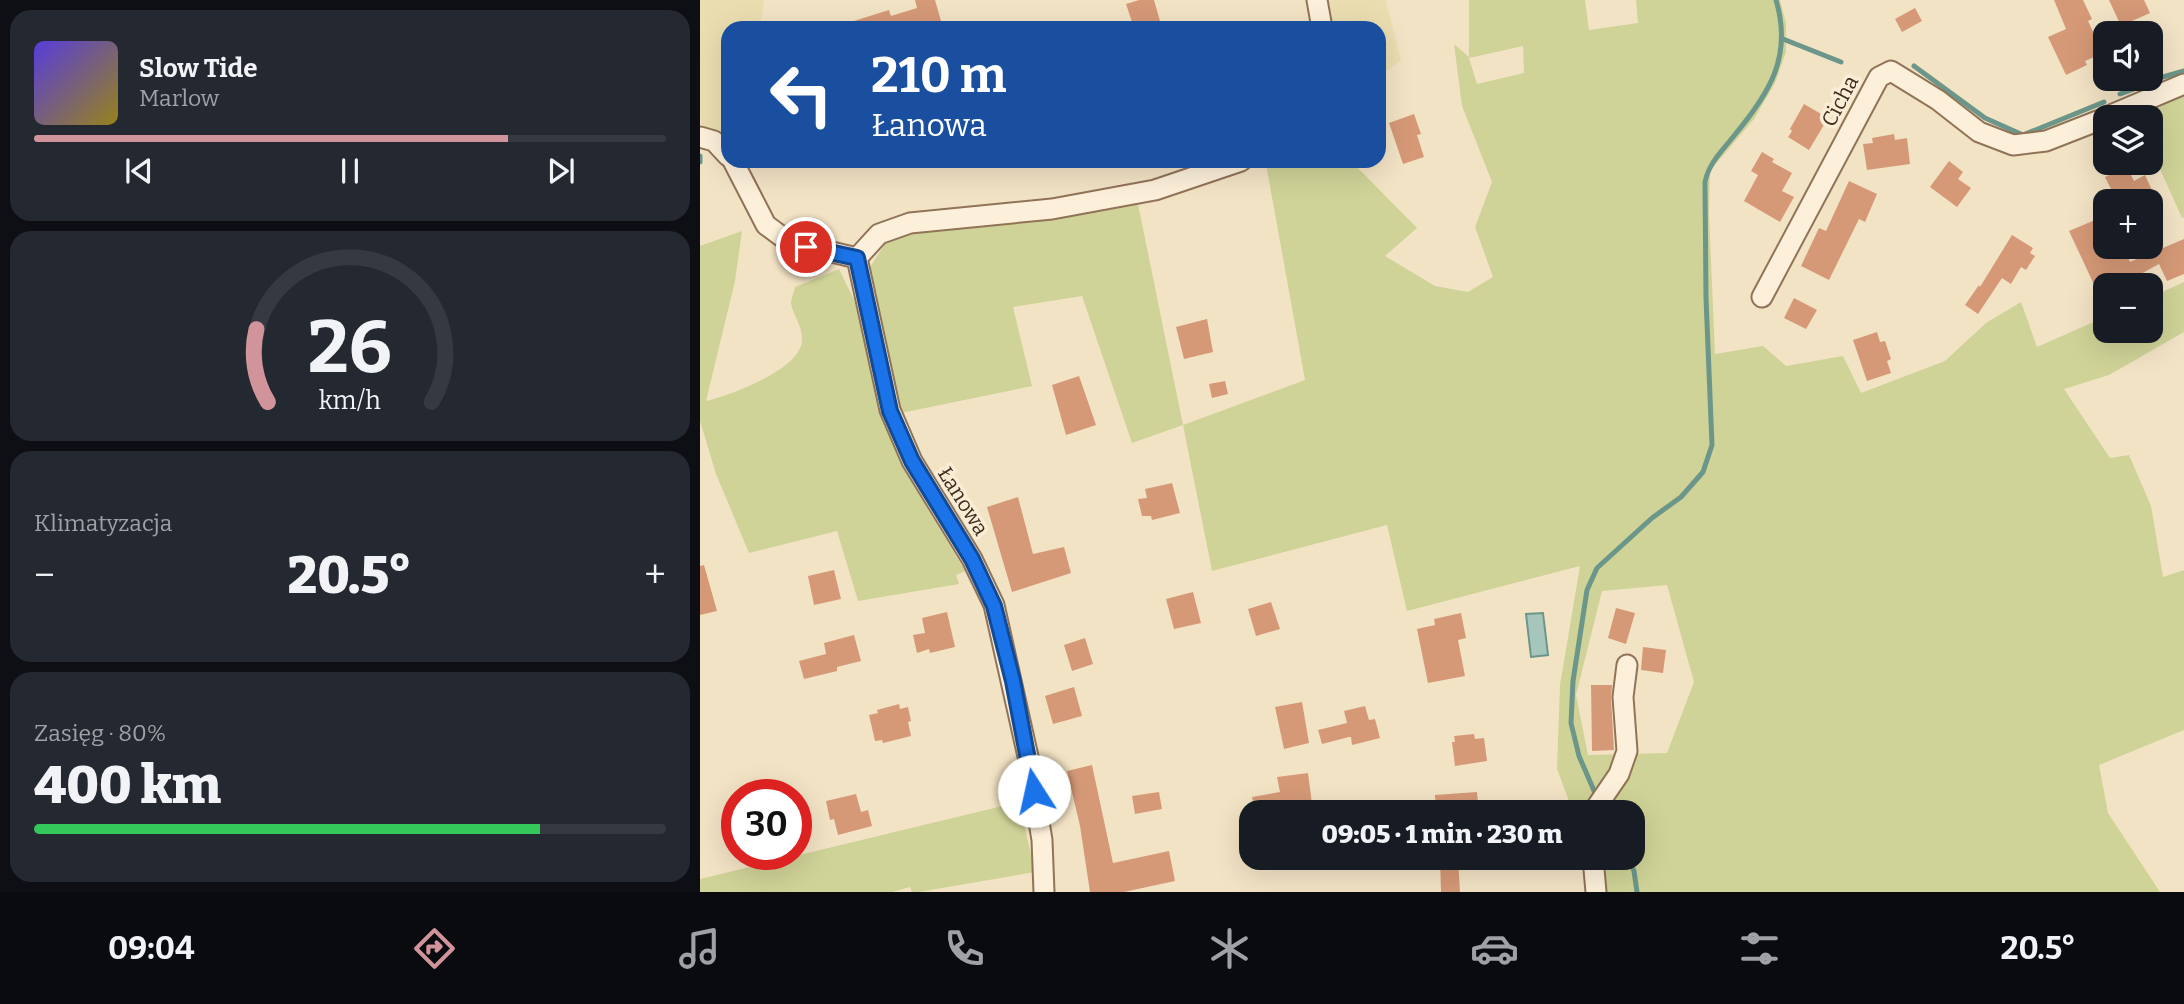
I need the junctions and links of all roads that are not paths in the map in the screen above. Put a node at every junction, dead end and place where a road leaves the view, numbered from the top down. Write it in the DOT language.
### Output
graph roads {
  1 [pos="1317,0"];
  2 [pos="1321,21"];
  3 [pos="2184,84"];
  4 [pos="2134,105"];
  5 [pos="2093,122"];
  6 [pos="700,138"];
  7 [pos="721,149"];
  8 [pos="737,168"];
  9 [pos="1220,168"];
  10 [pos="857,258"];
  11 [pos="1762,297"];
  12 [pos="1627,664"];
  13 [pos="1601,800"];
  14 [pos="1594,870"];
  15 [pos="1044,892"];
  16 [pos="1596,892"];
  1 -- 2 [label="street"];
  3 -- 4 [label="street, Cicha"];
  5 -- 11 [label="street, Cicha"];
  6 -- 7 [label="street"];
  8 -- 10 [label="street"];
  9 -- 10 [label="street"];
  10 -- 15 [label="street, Łanowa"];
  12 -- 13 [label="street"];
  14 -- 16 [label="street"];
}
